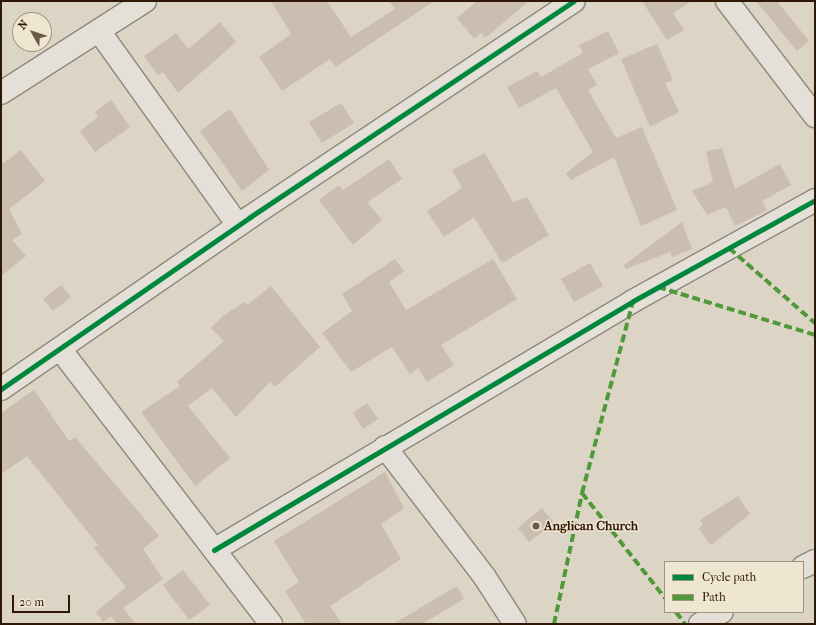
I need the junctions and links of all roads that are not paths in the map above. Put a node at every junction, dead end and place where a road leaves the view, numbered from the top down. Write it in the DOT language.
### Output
graph roads {
  1 [pos="145,1"];
  2 [pos="574,1"];
  3 [pos="727,1"];
  4 [pos="99,31"];
  5 [pos="1,93"];
  6 [pos="815,116"];
  7 [pos="815,200"];
  8 [pos="238,225"];
  9 [pos="60,349"];
  10 [pos="1,389"];
  11 [pos="385,447"];
  12 [pos="214,550"];
  13 [pos="815,561"];
  14 [pos="804,566"];
  15 [pos="720,613"];
  16 [pos="271,624"];
  17 [pos="515,624"];
  18 [pos="700,624"];
  1 -- 4 [label="street"];
  2 -- 8 [label="street"];
  3 -- 6 [label="street"];
  4 -- 5 [label="street"];
  4 -- 8 [label="street"];
  7 -- 11 [label="street"];
  8 -- 9 [label="street"];
  9 -- 10 [label="street"];
  9 -- 12 [label="street"];
  11 -- 12 [label="street"];
  11 -- 17 [label="street"];
  12 -- 16 [label="street"];
  13 -- 14 [label="street"];
  15 -- 18 [label="street"];
}
